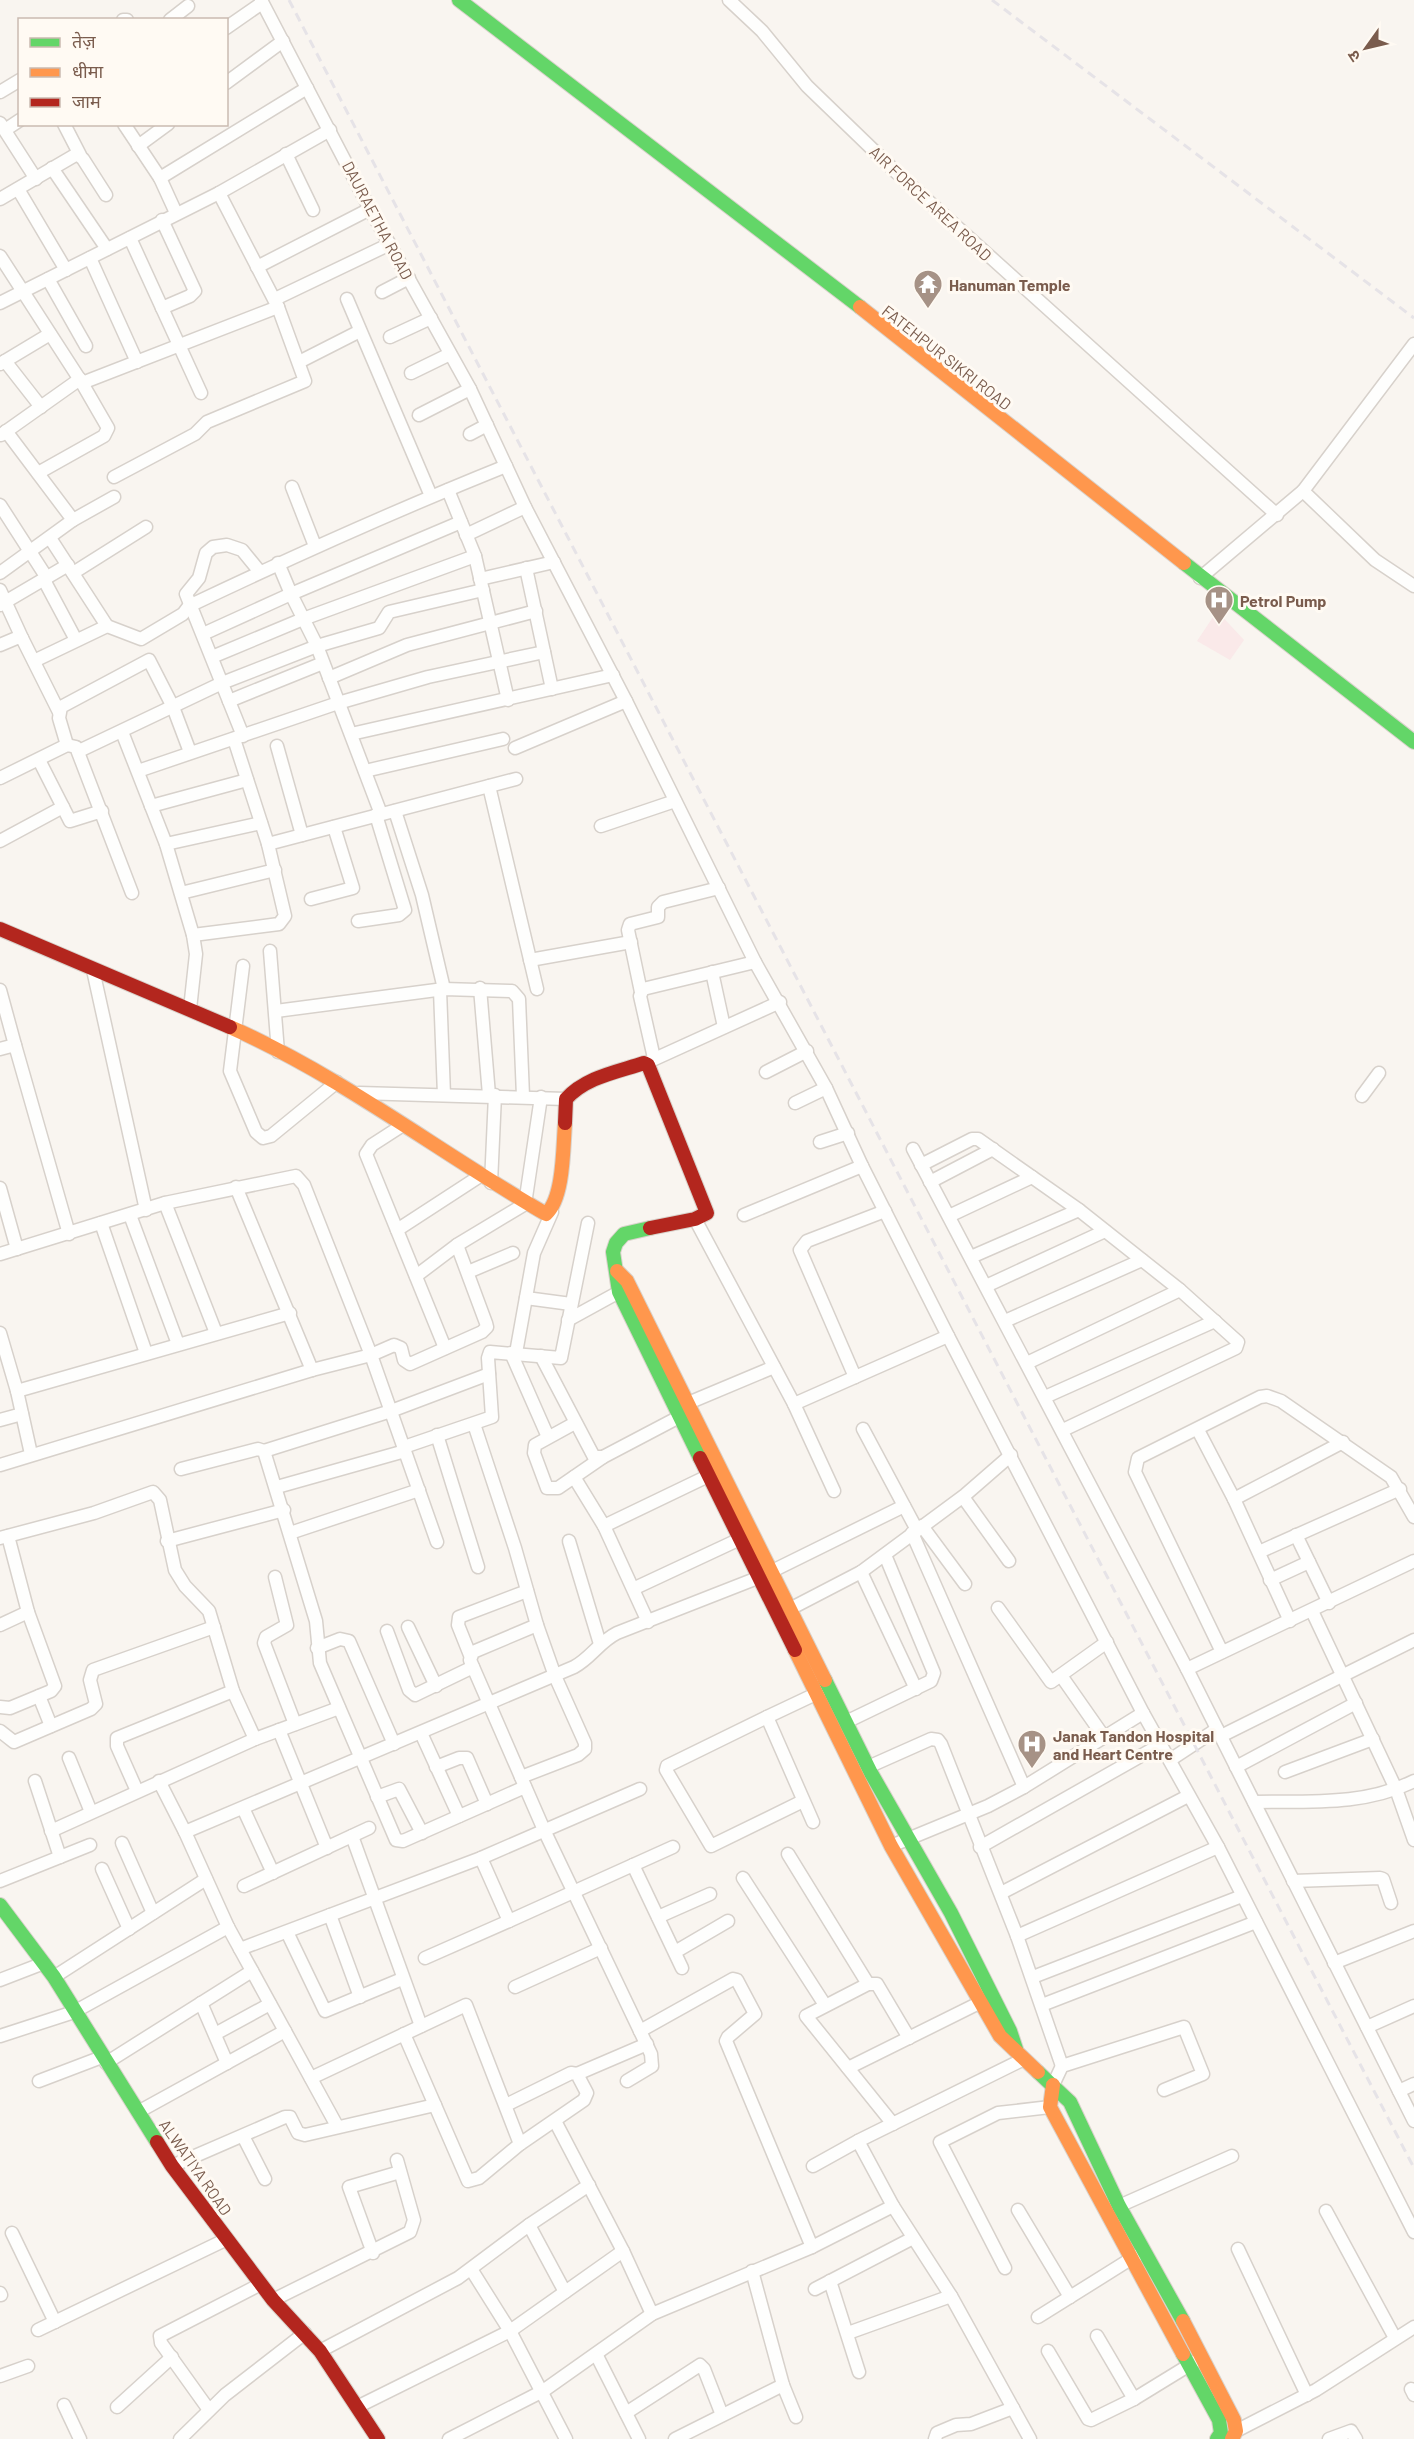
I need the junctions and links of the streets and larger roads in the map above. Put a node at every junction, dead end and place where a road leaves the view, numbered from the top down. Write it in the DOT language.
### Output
graph roads {
  1 [pos="459,0"];
  2 [pos="729,0"];
  3 [pos="262,2"];
  4 [pos="188,6"];
  5 [pos="173,18"];
  6 [pos="228,27"];
  7 [pos="283,41"];
  8 [pos="18,81"];
  9 [pos="228,82"];
  10 [pos="308,88"];
  11 [pos="0,92"];
  12 [pos="18,121"];
  13 [pos="65,126"];
  14 [pos="125,126"];
  15 [pos="165,126"];
  16 [pos="2,127"];
  17 [pos="229,129"];
  18 [pos="330,130"];
  19 [pos="138,146"];
  20 [pos="80,154"];
  21 [pos="286,154"];
  22 [pos="52,168"];
  23 [pos="160,178"];
  24 [pos="36,179"];
  25 [pos="18,189"];
  26 [pos="219,193"];
  27 [pos="105,195"];
  28 [pos="0,199"];
  29 [pos="370,209"];
  30 [pos="313,210"];
  31 [pos="176,213"];
  32 [pos="162,220"];
  33 [pos="130,238"];
  34 [pos="390,244"];
  35 [pos="107,249"];
  36 [pos="0,256"];
  37 [pos="90,258"];
  38 [pos="257,267"];
  39 [pos="66,270"];
  40 [pos="48,279"];
  41 [pos="409,279"];
  42 [pos="22,292"];
  43 [pos="382,292"];
  44 [pos="347,299"];
  45 [pos="0,303"];
  46 [pos="277,303"];
  47 [pos="162,308"];
  48 [pos="431,318"];
  49 [pos="360,331"];
  50 [pos="50,334"];
  51 [pos="390,337"];
  52 [pos="1414,344"];
  53 [pos="86,346"];
  54 [pos="179,346"];
  55 [pos="450,354"];
  56 [pos="137,362"];
  57 [pos="299,362"];
  58 [pos="3,363"];
  59 [pos="411,373"];
  60 [pos="81,381"];
  61 [pos="470,389"];
  62 [pos="201,393"];
  63 [pos="40,407"];
  64 [pos="419,416"];
  65 [pos="487,425"];
  66 [pos="2,433"];
  67 [pos="470,434"];
  68 [pos="506,466"];
  69 [pos="38,473"];
  70 [pos="114,477"];
  71 [pos="292,487"];
  72 [pos="447,490"];
  73 [pos="1303,491"];
  74 [pos="431,496"];
  75 [pos="114,497"];
  76 [pos="0,505"];
  77 [pos="525,507"];
  78 [pos="1277,515"];
  79 [pos="73,520"];
  80 [pos="461,522"];
  81 [pos="146,527"];
  82 [pos="466,535"];
  83 [pos="50,537"];
  84 [pos="315,546"];
  85 [pos="30,552"];
  86 [pos="475,556"];
  87 [pos="554,562"];
  88 [pos="278,563"];
  89 [pos="526,568"];
  90 [pos="70,569"];
  91 [pos="260,572"];
  92 [pos="0,573"];
  93 [pos="1200,578"];
  94 [pos="45,579"];
  95 [pos="481,584"];
  96 [pos="1414,586"];
  97 [pos="291,594"];
  98 [pos="2,599"];
  99 [pos="189,606"];
  100 [pos="536,611"];
  101 [pos="303,619"];
  102 [pos="490,624"];
  103 [pos="107,626"];
  104 [pos="203,634"];
  105 [pos="22,638"];
  106 [pos="76,640"];
  107 [pos="0,645"];
  108 [pos="316,646"];
  109 [pos="544,652"];
  110 [pos="212,657"];
  111 [pos="34,661"];
  112 [pos="323,663"];
  113 [pos="499,663"];
  114 [pos="613,675"];
  115 [pos="329,678"];
  116 [pos="222,683"];
  117 [pos="552,689"];
  118 [pos="508,700"];
  119 [pos="229,701"];
  120 [pos="627,701"];
  121 [pos="338,703"];
  122 [pos="173,707"];
  123 [pos="59,712"];
  124 [pos="122,732"];
  125 [pos="351,734"];
  126 [pos="238,737"];
  127 [pos="503,739"];
  128 [pos="1414,742"];
  129 [pos="67,746"];
  130 [pos="277,746"];
  131 [pos="515,748"];
  132 [pos="79,751"];
  133 [pos="190,752"];
  134 [pos="39,759"];
  135 [pos="138,771"];
  136 [pos="365,771"];
  137 [pos="0,778"];
  138 [pos="516,779"];
  139 [pos="247,780"];
  140 [pos="489,786"];
  141 [pos="675,801"];
  142 [pos="151,806"];
  143 [pos="63,807"];
  144 [pos="102,811"];
  145 [pos="395,811"];
  146 [pos="379,814"];
  147 [pos="261,823"];
  148 [pos="334,826"];
  149 [pos="601,826"];
  150 [pos="302,835"];
  151 [pos="0,840"];
  152 [pos="166,844"];
  153 [pos="268,844"];
  154 [pos="275,870"];
  155 [pos="719,888"];
  156 [pos="181,892"];
  157 [pos="132,893"];
  158 [pos="311,899"];
  159 [pos="358,921"];
  160 [pos="0,929"];
  161 [pos="193,935"];
  162 [pos="631,942"];
  163 [pos="270,951"];
  164 [pos="530,960"];
  165 [pos="755,962"];
  166 [pos="243,966"];
  167 [pos="93,970"];
  168 [pos="712,972"];
  169 [pos="480,988"];
  170 [pos="537,989"];
  171 [pos="0,990"];
  172 [pos="442,990"];
  173 [pos="641,992"];
  174 [pos="780,1002"];
  175 [pos="190,1009"];
  176 [pos="276,1011"];
  177 [pos="724,1027"];
  178 [pos="234,1029"];
  179 [pos="15,1046"];
  180 [pos="0,1049"];
  181 [pos="807,1051"];
  182 [pos="278,1052"];
  183 [pos="650,1060"];
  184 [pos="766,1072"];
  185 [pos="1379,1073"];
  186 [pos="337,1082"];
  187 [pos="826,1088"];
  188 [pos="357,1093"];
  189 [pos="444,1095"];
  190 [pos="492,1095"];
  191 [pos="523,1096"];
  192 [pos="1362,1096"];
  193 [pos="541,1097"];
  194 [pos="567,1099"];
  195 [pos="795,1103"];
  196 [pos="403,1125"];
  197 [pos="848,1133"];
  198 [pos="820,1142"];
  199 [pos="913,1149"];
  200 [pos="993,1149"];
  201 [pos="921,1165"];
  202 [pos="862,1166"];
  203 [pos="1032,1177"];
  204 [pos="485,1179"];
  205 [pos="930,1182"];
  206 [pos="236,1187"];
  207 [pos="0,1192"];
  208 [pos="165,1203"];
  209 [pos="525,1204"];
  210 [pos="146,1210"];
  211 [pos="1079,1210"];
  212 [pos="885,1211"];
  213 [pos="552,1212"];
  214 [pos="130,1215"];
  215 [pos="744,1215"];
  216 [pos="949,1216"];
  217 [pos="695,1219"];
  218 [pos="102,1223"];
  219 [pos="588,1223"];
  220 [pos="397,1230"];
  221 [pos="1106,1231"];
  222 [pos="69,1234"];
  223 [pos="457,1245"];
  224 [pos="17,1249"];
  225 [pos="513,1252"];
  226 [pos="0,1254"];
  227 [pos="971,1257"];
  228 [pos="1142,1260"];
  229 [pos="617,1271"];
  230 [pos="468,1272"];
  231 [pos="416,1276"];
  232 [pos="986,1286"];
  233 [pos="1180,1290"];
  234 [pos="619,1292"];
  235 [pos="526,1298"];
  236 [pos="571,1304"];
  237 [pos="290,1314"];
  238 [pos="568,1320"];
  239 [pos="1005,1321"];
  240 [pos="1215,1321"];
  241 [pos="0,1333"];
  242 [pos="216,1333"];
  243 [pos="948,1336"];
  244 [pos="178,1344"];
  245 [pos="445,1348"];
  246 [pos="146,1353"];
  247 [pos="514,1353"];
  248 [pos="371,1355"];
  249 [pos="542,1356"];
  250 [pos="1027,1363"];
  251 [pos="774,1367"];
  252 [pos="312,1370"];
  253 [pos="489,1374"];
  254 [pos="855,1377"];
  255 [pos="17,1391"];
  256 [pos="1045,1397"];
  257 [pos="794,1404"];
  258 [pos="682,1409"];
  259 [pos="391,1411"];
  260 [pos="22,1414"];
  261 [pos="0,1420"];
  262 [pos="574,1423"];
  263 [pos="474,1424"];
  264 [pos="862,1429"];
  265 [pos="1063,1430"];
  266 [pos="1198,1430"];
  267 [pos="437,1435"];
  268 [pos="548,1437"];
  269 [pos="1343,1442"];
  270 [pos="404,1449"];
  271 [pos="264,1451"];
  272 [pos="31,1454"];
  273 [pos="1011,1455"];
  274 [pos="603,1457"];
  275 [pos="0,1465"];
  276 [pos="181,1469"];
  277 [pos="708,1476"];
  278 [pos="574,1477"];
  279 [pos="276,1487"];
  280 [pos="1400,1489"];
  281 [pos="419,1490"];
  282 [pos="834,1491"];
  283 [pos="963,1497"];
  284 [pos="1234,1499"];
  285 [pos="904,1506"];
  286 [pos="284,1510"];
  287 [pos="1414,1517"];
  288 [pos="604,1526"];
  289 [pos="917,1530"];
  290 [pos="290,1533"];
  291 [pos="1296,1535"];
  292 [pos="4,1537"];
  293 [pos="740,1539"];
  294 [pos="167,1541"];
  295 [pos="569,1541"];
  296 [pos="437,1542"];
  297 [pos="1258,1552"];
  298 [pos="885,1555"];
  299 [pos="1009,1561"];
  300 [pos="1414,1561"];
  301 [pos="1309,1562"];
  302 [pos="478,1567"];
  303 [pos="861,1572"];
  304 [pos="765,1574"];
  305 [pos="275,1577"];
  306 [pos="1270,1580"];
  307 [pos="965,1584"];
  308 [pos="635,1588"];
  309 [pos="527,1591"];
  310 [pos="1329,1603"];
  311 [pos="998,1608"];
  312 [pos="1312,1611"];
  313 [pos="28,1612"];
  314 [pos="784,1612"];
  315 [pos="1290,1621"];
  316 [pos="648,1622"];
  317 [pos="0,1624"];
  318 [pos="537,1625"];
  319 [pos="214,1627"];
  320 [pos="408,1627"];
  321 [pos="387,1631"];
  322 [pos="1414,1640"];
  323 [pos="1107,1642"];
  324 [pos="600,1644"];
  325 [pos="317,1648"];
  326 [pos="1222,1652"];
  327 [pos="472,1661"];
  328 [pos="1187,1669"];
  329 [pos="555,1676"];
  330 [pos="1344,1676"];
  331 [pos="1062,1677"];
  332 [pos="436,1686"];
  333 [pos="916,1689"];
  334 [pos="233,1691"];
  335 [pos="822,1691"];
  336 [pos="39,1696"];
  337 [pos="1356,1703"];
  338 [pos="488,1704"];
  339 [pos="0,1707"];
  340 [pos="339,1708"];
  341 [pos="1143,1713"];
  342 [pos="768,1717"];
  343 [pos="846,1722"];
  344 [pos="295,1725"];
  345 [pos="51,1726"];
  346 [pos="279,1730"];
  347 [pos="0,1731"];
  348 [pos="1219,1732"];
  349 [pos="421,1733"];
  350 [pos="1104,1737"];
  351 [pos="255,1739"];
  352 [pos="1373,1739"];
  353 [pos="394,1744"];
  354 [pos="1160,1745"];
  355 [pos="69,1758"];
  356 [pos="361,1759"];
  357 [pos="1170,1760"];
  358 [pos="436,1767"];
  359 [pos="868,1767"];
  360 [pos="1236,1767"];
  361 [pos="1285,1772"];
  362 [pos="35,1781"];
  363 [pos="159,1781"];
  364 [pos="1414,1781"];
  365 [pos="523,1782"];
  366 [pos="301,1784"];
  367 [pos="1024,1787"];
  368 [pos="640,1789"];
  369 [pos="1396,1790"];
  370 [pos="137,1791"];
  371 [pos="1188,1796"];
  372 [pos="377,1797"];
  373 [pos="803,1801"];
  374 [pos="1254,1802"];
  375 [pos="487,1804"];
  376 [pos="243,1808"];
  377 [pos="91,1812"];
  378 [pos="967,1815"];
  379 [pos="459,1816"];
  380 [pos="813,1822"];
  381 [pos="369,1828"];
  382 [pos="544,1830"];
  383 [pos="51,1831"];
  384 [pos="185,1832"];
  385 [pos="422,1833"];
  386 [pos="352,1836"];
  387 [pos="906,1839"];
  388 [pos="1414,1840"];
  389 [pos="122,1843"];
  390 [pos="90,1845"];
  391 [pos="891,1846"];
  392 [pos="673,1847"];
  393 [pos="980,1847"];
  394 [pos="1218,1847"];
  395 [pos="327,1848"];
  396 [pos="788,1854"];
  397 [pos="60,1857"];
  398 [pos="481,1858"];
  399 [pos="633,1865"];
  400 [pos="102,1869"];
  401 [pos="273,1873"];
  402 [pos="743,1878"];
  403 [pos="206,1879"];
  404 [pos="0,1881"];
  405 [pos="1293,1881"];
  406 [pos="244,1887"];
  407 [pos="575,1893"];
  408 [pos="1001,1893"];
  409 [pos="710,1894"];
  410 [pos="1242,1896"];
  411 [pos="375,1897"];
  412 [pos="1391,1903"];
  413 [pos="0,1905"];
  414 [pos="153,1913"];
  415 [pos="330,1915"];
  416 [pos="658,1917"];
  417 [pos="508,1921"];
  418 [pos="728,1921"];
  419 [pos="1256,1922"];
  420 [pos="228,1927"];
  421 [pos="129,1929"];
  422 [pos="1414,1931"];
  423 [pos="287,1932"];
  424 [pos="1017,1936"];
  425 [pos="601,1948"];
  426 [pos="240,1949"];
  427 [pos="675,1952"];
  428 [pos="425,1958"];
  429 [pos="44,1963"];
  430 [pos="1334,1963"];
  431 [pos="682,1968"];
  432 [pos="252,1971"];
  433 [pos="54,1977"];
  434 [pos="1033,1977"];
  435 [pos="402,1979"];
  436 [pos="0,1980"];
  437 [pos="868,1984"];
  438 [pos="515,1987"];
  439 [pos="360,1997"];
  440 [pos="201,2003"];
  441 [pos="980,2003"];
  442 [pos="270,2004"];
  443 [pos="825,2005"];
  444 [pos="1042,2005"];
  445 [pos="1414,2006"];
  446 [pos="74,2012"];
  447 [pos="421,2026"];
  448 [pos="1366,2027"];
  449 [pos="285,2031"];
  450 [pos="640,2031"];
  451 [pos="214,2034"];
  452 [pos="404,2034"];
  453 [pos="0,2036"];
  454 [pos="909,2038"];
  455 [pos="646,2044"];
  456 [pos="1020,2056"];
  457 [pos="104,2060"];
  458 [pos="227,2063"];
  459 [pos="1062,2066"];
  460 [pos="848,2068"];
  461 [pos="577,2074"];
  462 [pos="311,2078"];
  463 [pos="39,2081"];
  464 [pos="627,2081"];
  465 [pos="1414,2084"];
  466 [pos="1053,2085"];
  467 [pos="1164,2090"];
  468 [pos="1399,2091"];
  469 [pos="435,2105"];
  470 [pos="506,2105"];
  471 [pos="1050,2107"];
  472 [pos="138,2112"];
  473 [pos="555,2121"];
  474 [pos="1414,2121"];
  475 [pos="893,2124"];
  476 [pos="337,2126"];
  477 [pos="243,2136"];
  478 [pos="858,2141"];
  479 [pos="520,2144"];
  480 [pos="1232,2156"];
  481 [pos="397,2160"];
  482 [pos="172,2166"];
  483 [pos="813,2166"];
  484 [pos="400,2172"];
  485 [pos="265,2179"];
  486 [pos="588,2185"];
  487 [pos="893,2206"];
  488 [pos="1119,2206"];
  489 [pos="1018,2210"];
  490 [pos="1326,2211"];
  491 [pos="529,2225"];
  492 [pos="1414,2232"];
  493 [pos="12,2233"];
  494 [pos="913,2238"];
  495 [pos="227,2239"];
  496 [pos="812,2247"];
  497 [pos="1238,2249"];
  498 [pos="623,2251"];
  499 [pos="373,2253"];
  500 [pos="1137,2255"];
  501 [pos="1005,2268"];
  502 [pos="471,2269"];
  503 [pos="752,2271"];
  504 [pos="830,2281"];
  505 [pos="261,2284"];
  506 [pos="815,2289"];
  507 [pos="565,2292"];
  508 [pos="951,2296"];
  509 [pos="1070,2297"];
  510 [pos="273,2300"];
  511 [pos="652,2314"];
  512 [pos="1038,2317"];
  513 [pos="55,2322"];
  514 [pos="1414,2327"];
  515 [pos="38,2330"];
  516 [pos="510,2331"];
  517 [pos="305,2333"];
  518 [pos="848,2333"];
  519 [pos="1097,2336"];
  520 [pos="1395,2338"];
  521 [pos="320,2351"];
  522 [pos="1048,2351"];
  523 [pos="596,2354"];
  524 [pos="172,2357"];
  525 [pos="1203,2357"];
  526 [pos="1189,2365"];
  527 [pos="28,2366"];
  528 [pos="859,2372"];
  529 [pos="0,2376"];
  530 [pos="783,2385"];
  531 [pos="543,2391"];
  532 [pos="1307,2395"];
  533 [pos="1134,2399"];
  534 [pos="64,2405"];
  535 [pos="117,2407"];
  536 [pos="357,2407"];
  537 [pos="1013,2408"];
  538 [pos="209,2410"];
  539 [pos="626,2414"];
  540 [pos="722,2415"];
  541 [pos="796,2417"];
  542 [pos="1225,2437"];
  543 [pos="80,2439"];
  544 [pos="180,2439"];
  545 [pos="378,2439"];
  546 [pos="449,2439"];
  547 [pos="566,2439"];
  548 [pos="639,2439"];
  549 [pos="675,2439"];
  550 [pos="935,2439"];
  551 [pos="1030,2439"];
  552 [pos="1329,2439"];
  553 [pos="1356,2439"];
  1 -- 93 [label="street, FATEHPUR SIKRI ROAD"];
  2 -- 78 [label="street, AIR FORCE AREA ROAD"];
  3 -- 6 [label="street"];
  3 -- 7 [label="street, DAURAETHA ROAD"];
  4 -- 5 [label="street"];
  7 -- 9 [label="street"];
  7 -- 10 [label="street, DAURAETHA ROAD"];
  8 -- 11 [label="street"];
  10 -- 17 [label="street"];
  10 -- 18 [label="street, DAURAETHA ROAD"];
  12 -- 16 [label="street"];
  13 -- 20 [label="street"];
  14 -- 19 [label="street"];
  15 -- 19 [label="street"];
  16 -- 24 [label="street"];
  17 -- 23 [label="street"];
  18 -- 21 [label="street"];
  18 -- 29 [label="street, DAURAETHA ROAD"];
  19 -- 23 [label="street"];
  20 -- 22 [label="street"];
  20 -- 27 [label="street"];
  21 -- 26 [label="street"];
  21 -- 30 [label="street"];
  22 -- 24 [label="street"];
  22 -- 35 [label="street"];
  23 -- 31 [label="street"];
  24 -- 25 [label="street"];
  25 -- 28 [label="street"];
  25 -- 39 [label="street"];
  26 -- 31 [label="street"];
  26 -- 38 [label="street"];
  29 -- 34 [label="street, DAURAETHA ROAD"];
  29 -- 38 [label="street"];
  31 -- 32 [label="street"];
  32 -- 33 [label="street"];
  32 -- 47 [label="street"];
  33 -- 35 [label="street"];
  33 -- 47 [label="street"];
  34 -- 41 [label="street, DAURAETHA ROAD"];
  34 -- 46 [label="street"];
  35 -- 37 [label="street"];
  36 -- 42 [label="street"];
  37 -- 39 [label="street"];
  37 -- 56 [label="street"];
  38 -- 46 [label="street"];
  39 -- 40 [label="street"];
  40 -- 42 [label="street"];
  40 -- 53 [label="street"];
  41 -- 43 [label="street"];
  41 -- 48 [label="street, DAURAETHA ROAD"];
  42 -- 45 [label="street"];
  42 -- 50 [label="street"];
  44 -- 49 [label="street"];
  46 -- 54 [label="street"];
  46 -- 57 [label="street"];
  47 -- 54 [label="street"];
  48 -- 51 [label="street"];
  48 -- 55 [label="street, DAURAETHA ROAD"];
  49 -- 57 [label="street"];
  49 -- 74 [label="street"];
  50 -- 58 [label="street"];
  50 -- 60 [label="street"];
  52 -- 73 [label="street"];
  54 -- 56 [label="street"];
  54 -- 62 [label="street"];
  55 -- 59 [label="street"];
  55 -- 61 [label="street, DAURAETHA ROAD"];
  56 -- 60 [label="street"];
  57 -- 70 [label="street"];
  58 -- 63 [label="street"];
  60 -- 63 [label="street"];
  60 -- 69 [label="street"];
  61 -- 64 [label="street"];
  61 -- 65 [label="street, DAURAETHA ROAD"];
  63 -- 66 [label="street"];
  65 -- 67 [label="street"];
  65 -- 68 [label="street, DAURAETHA ROAD"];
  66 -- 69 [label="street"];
  68 -- 72 [label="street"];
  68 -- 77 [label="street, DAURAETHA ROAD"];
  69 -- 79 [label="street"];
  71 -- 84 [label="street"];
  72 -- 74 [label="street"];
  72 -- 80 [label="street"];
  73 -- 78 [label="street"];
  73 -- 96 [label="street"];
  74 -- 84 [label="street"];
  75 -- 79 [label="street"];
  76 -- 85 [label="street"];
  77 -- 82 [label="street"];
  77 -- 87 [label="street, DAURAETHA ROAD"];
  78 -- 93 [label="street"];
  79 -- 83 [label="street"];
  80 -- 82 [label="street"];
  80 -- 97 [label="street"];
  81 -- 90 [label="street"];
  82 -- 86 [label="street"];
  83 -- 85 [label="street"];
  83 -- 90 [label="street"];
  84 -- 88 [label="street"];
  85 -- 92 [label="street"];
  85 -- 94 [label="street"];
  86 -- 95 [label="street"];
  86 -- 101 [label="street"];
  87 -- 89 [label="street"];
  87 -- 114 [label="street, DAURAETHA ROAD"];
  88 -- 91 [label="street"];
  88 -- 97 [label="street"];
  89 -- 95 [label="street"];
  89 -- 100 [label="street"];
  90 -- 94 [label="street"];
  90 -- 103 [label="street"];
  91 -- 99 [label="street"];
  91 -- 99 [label="street"];
  93 -- 128 [label="street, FATEHPUR SIKRI ROAD"];
  94 -- 98 [label="street"];
  94 -- 106 [label="street"];
  95 -- 102 [label="street"];
  95 -- 108 [label="street"];
  97 -- 101 [label="street"];
  97 -- 104 [label="street"];
  98 -- 105 [label="street"];
  99 -- 103 [label="street"];
  99 -- 104 [label="street"];
  100 -- 102 [label="street"];
  100 -- 109 [label="street"];
  101 -- 108 [label="street"];
  101 -- 110 [label="street"];
  102 -- 113 [label="street"];
  102 -- 115 [label="street"];
  103 -- 106 [label="street"];
  104 -- 110 [label="street"];
  105 -- 107 [label="street"];
  105 -- 111 [label="street"];
  106 -- 111 [label="street"];
  108 -- 112 [label="street"];
  108 -- 116 [label="street"];
  109 -- 113 [label="street"];
  109 -- 117 [label="street"];
  110 -- 116 [label="street"];
  111 -- 123 [label="street"];
  112 -- 115 [label="street"];
  112 -- 119 [label="street"];
  113 -- 118 [label="street"];
  113 -- 121 [label="street"];
  114 -- 117 [label="street"];
  114 -- 120 [label="street, DAURAETHA ROAD"];
  115 -- 121 [label="street"];
  116 -- 119 [label="street"];
  116 -- 122 [label="street"];
  117 -- 118 [label="street"];
  118 -- 125 [label="street"];
  119 -- 126 [label="street"];
  120 -- 131 [label="street"];
  120 -- 141 [label="street, DAURAETHA ROAD"];
  121 -- 125 [label="street"];
  121 -- 126 [label="street"];
  122 -- 123 [label="street"];
  122 -- 124 [label="street"];
  122 -- 133 [label="street"];
  123 -- 129 [label="street"];
  124 -- 132 [label="street"];
  124 -- 135 [label="street"];
  125 -- 136 [label="street"];
  126 -- 133 [label="street"];
  126 -- 139 [label="street"];
  127 -- 136 [label="street"];
  129 -- 132 [label="street"];
  129 -- 134 [label="street"];
  130 -- 150 [label="street"];
  132 -- 144 [label="street"];
  133 -- 135 [label="street"];
  134 -- 137 [label="street"];
  134 -- 143 [label="street"];
  135 -- 142 [label="street"];
  136 -- 146 [label="street"];
  138 -- 140 [label="street"];
  139 -- 142 [label="street"];
  139 -- 147 [label="street"];
  140 -- 145 [label="street"];
  140 -- 164 [label="street"];
  141 -- 149 [label="street"];
  141 -- 155 [label="street, DAURAETHA ROAD"];
  142 -- 152 [label="street"];
  143 -- 144 [label="street"];
  143 -- 151 [label="street"];
  144 -- 157 [label="street"];
  145 -- 146 [label="street"];
  145 -- 172 [label="street"];
  146 -- 148 [label="street"];
  146 -- 159 [label="street"];
  147 -- 152 [label="street"];
  147 -- 153 [label="street"];
  148 -- 150 [label="street"];
  148 -- 158 [label="street"];
  150 -- 153 [label="street"];
  152 -- 156 [label="street"];
  153 -- 154 [label="street"];
  154 -- 156 [label="street"];
  154 -- 161 [label="street"];
  155 -- 162 [label="street"];
  155 -- 165 [label="street, DAURAETHA ROAD"];
  156 -- 161 [label="street"];
  160 -- 167 [label="street"];
  161 -- 175 [label="street"];
  162 -- 164 [label="street"];
  162 -- 173 [label="street"];
  163 -- 176 [label="street"];
  164 -- 170 [label="street"];
  165 -- 168 [label="street"];
  165 -- 174 [label="street, DAURAETHA ROAD"];
  166 -- 178 [label="street"];
  167 -- 175 [label="street"];
  167 -- 210 [label="street"];
  168 -- 173 [label="street"];
  168 -- 177 [label="street"];
  169 -- 172 [label="street"];
  169 -- 190 [label="street"];
  169 -- 191 [label="street"];
  171 -- 179 [label="street"];
  172 -- 176 [label="street"];
  172 -- 189 [label="street"];
  173 -- 183 [label="street"];
  174 -- 177 [label="street"];
  174 -- 181 [label="street, DAURAETHA ROAD"];
  175 -- 178 [label="street"];
  176 -- 182 [label="street"];
  177 -- 183 [label="street"];
  178 -- 182 [label="street"];
  178 -- 186 [label="street"];
  179 -- 180 [label="street"];
  179 -- 222 [label="street"];
  181 -- 184 [label="street"];
  181 -- 187 [label="street, DAURAETHA ROAD"];
  182 -- 186 [label="street"];
  183 -- 194 [label="street"];
  183 -- 217 [label="street"];
  185 -- 192 [label="street"];
  186 -- 188 [label="street"];
  187 -- 195 [label="street"];
  187 -- 197 [label="street, DAURAETHA ROAD"];
  188 -- 189 [label="street"];
  188 -- 196 [label="street"];
  189 -- 190 [label="street"];
  190 -- 191 [label="street"];
  190 -- 204 [label="street"];
  191 -- 193 [label="street"];
  193 -- 194 [label="street"];
  193 -- 209 [label="street"];
  194 -- 213 [label="street"];
  196 -- 204 [label="street"];
  196 -- 220 [label="street"];
  197 -- 198 [label="street"];
  197 -- 202 [label="street, DAURAETHA ROAD"];
  199 -- 201 [label="street"];
  200 -- 201 [label="street"];
  200 -- 203 [label="street"];
  200 -- 205 [label="street"];
  201 -- 205 [label="street"];
  202 -- 212 [label="street, DAURAETHA ROAD"];
  202 -- 215 [label="street"];
  203 -- 211 [label="street"];
  203 -- 216 [label="street"];
  204 -- 209 [label="street"];
  204 -- 220 [label="street"];
  205 -- 216 [label="street"];
  206 -- 208 [label="street"];
  206 -- 237 [label="street"];
  206 -- 248 [label="street"];
  207 -- 224 [label="street"];
  208 -- 210 [label="street"];
  208 -- 242 [label="street"];
  209 -- 213 [label="street"];
  209 -- 223 [label="street"];
  210 -- 214 [label="street"];
  211 -- 221 [label="street"];
  211 -- 227 [label="street"];
  212 -- 243 [label="street, DAURAETHA ROAD"];
  212 -- 254 [label="street"];
  213 -- 235 [label="street"];
  214 -- 218 [label="street"];
  214 -- 244 [label="street"];
  216 -- 227 [label="street"];
  217 -- 229 [label="street"];
  217 -- 251 [label="street"];
  218 -- 222 [label="street"];
  218 -- 246 [label="street"];
  219 -- 236 [label="street"];
  220 -- 231 [label="street"];
  221 -- 228 [label="street"];
  221 -- 232 [label="street"];
  222 -- 224 [label="street"];
  223 -- 230 [label="street"];
  223 -- 231 [label="street"];
  224 -- 226 [label="street"];
  225 -- 230 [label="street"];
  227 -- 232 [label="street"];
  228 -- 233 [label="street"];
  228 -- 239 [label="street"];
  229 -- 234 [label="street"];
  229 -- 258 [label="street"];
  230 -- 245 [label="street"];
  231 -- 245 [label="street"];
  232 -- 239 [label="street"];
  233 -- 240 [label="street"];
  233 -- 250 [label="street"];
  234 -- 238 [label="street"];
  234 -- 258 [label="street"];
  235 -- 236 [label="street"];
  235 -- 247 [label="street"];
  236 -- 238 [label="street"];
  237 -- 242 [label="street"];
  237 -- 252 [label="street"];
  238 -- 249 [label="street"];
  239 -- 250 [label="street"];
  240 -- 256 [label="street"];
  240 -- 265 [label="street"];
  241 -- 255 [label="street"];
  242 -- 244 [label="street"];
  243 -- 254 [label="street"];
  243 -- 273 [label="street, DAURAETHA ROAD"];
  244 -- 246 [label="street"];
  245 -- 248 [label="street"];
  246 -- 255 [label="street"];
  247 -- 249 [label="street"];
  247 -- 253 [label="street"];
  247 -- 268 [label="street"];
  248 -- 252 [label="street"];
  248 -- 259 [label="street"];
  249 -- 262 [label="street"];
  250 -- 256 [label="street"];
  251 -- 257 [label="street"];
  251 -- 258 [label="street"];
  252 -- 272 [label="street"];
  253 -- 259 [label="street"];
  253 -- 263 [label="street"];
  254 -- 257 [label="street"];
  255 -- 260 [label="street"];
  256 -- 265 [label="street"];
  257 -- 282 [label="street"];
  258 -- 274 [label="street"];
  258 -- 277 [label="street"];
  258 -- 304 [label="street"];
  259 -- 270 [label="street"];
  259 -- 271 [label="street"];
  260 -- 261 [label="street"];
  260 -- 272 [label="street"];
  262 -- 268 [label="street"];
  262 -- 274 [label="street"];
  263 -- 267 [label="street"];
  263 -- 309 [label="street"];
  264 -- 285 [label="street"];
  265 -- 328 [label="street"];
  266 -- 269 [label="street"];
  266 -- 284 [label="street"];
  266 -- 326 [label="street"];
  267 -- 270 [label="street"];
  267 -- 302 [label="street"];
  268 -- 278 [label="street"];
  269 -- 280 [label="street"];
  269 -- 284 [label="street"];
  270 -- 279 [label="street"];
  270 -- 281 [label="street"];
  271 -- 276 [label="street"];
  271 -- 279 [label="street"];
  272 -- 275 [label="street"];
  273 -- 283 [label="street"];
  273 -- 323 [label="street, DAURAETHA ROAD"];
  274 -- 278 [label="street"];
  277 -- 288 [label="street"];
  277 -- 293 [label="street"];
  278 -- 288 [label="street"];
  279 -- 286 [label="street"];
  280 -- 287 [label="street"];
  280 -- 291 [label="street"];
  281 -- 290 [label="street"];
  281 -- 296 [label="street"];
  283 -- 289 [label="street"];
  283 -- 299 [label="street"];
  284 -- 297 [label="street"];
  285 -- 289 [label="street"];
  285 -- 304 [label="street"];
  286 -- 290 [label="street"];
  286 -- 294 [label="street"];
  288 -- 308 [label="street"];
  289 -- 298 [label="street"];
  289 -- 307 [label="street"];
  289 -- 367 [label="street"];
  290 -- 325 [label="street"];
  291 -- 297 [label="street"];
  291 -- 301 [label="street"];
  292 -- 294 [label="street"];
  292 -- 313 [label="street"];
  293 -- 304 [label="street"];
  293 -- 308 [label="street"];
  294 -- 319 [label="street"];
  295 -- 324 [label="street"];
  297 -- 306 [label="street"];
  298 -- 303 [label="street"];
  298 -- 333 [label="street"];
  300 -- 310 [label="street"];
  301 -- 306 [label="street"];
  301 -- 310 [label="street"];
  303 -- 314 [label="street"];
  303 -- 333 [label="street"];
  304 -- 314 [label="street"];
  304 -- 316 [label="street"];
  305 -- 344 [label="street"];
  306 -- 315 [label="street"];
  308 -- 316 [label="street"];
  309 -- 318 [label="street"];
  309 -- 327 [label="street"];
  310 -- 312 [label="street"];
  311 -- 331 [label="street"];
  312 -- 315 [label="street"];
  312 -- 330 [label="street"];
  313 -- 317 [label="street"];
  313 -- 336 [label="street"];
  314 -- 335 [label="street"];
  315 -- 326 [label="street"];
  316 -- 324 [label="street"];
  318 -- 327 [label="street"];
  318 -- 329 [label="street"];
  319 -- 334 [label="street"];
  319 -- 345 [label="street"];
  320 -- 332 [label="street"];
  321 -- 332 [label="street"];
  322 -- 330 [label="street"];
  323 -- 331 [label="street"];
  323 -- 341 [label="street, DAURAETHA ROAD"];
  324 -- 329 [label="street"];
  325 -- 340 [label="street"];
  325 -- 353 [label="street"];
  326 -- 328 [label="street"];
  327 -- 332 [label="street"];
  327 -- 338 [label="street"];
  328 -- 348 [label="street"];
  329 -- 338 [label="street"];
  329 -- 365 [label="street"];
  330 -- 337 [label="street"];
  330 -- 348 [label="street"];
  331 -- 350 [label="street"];
  333 -- 343 [label="street"];
  334 -- 351 [label="street"];
  334 -- 370 [label="street"];
  335 -- 342 [label="street"];
  335 -- 343 [label="street"];
  335 -- 391 [label="street"];
  336 -- 339 [label="street"];
  336 -- 345 [label="street"];
  337 -- 352 [label="street"];
  337 -- 360 [label="street"];
  338 -- 349 [label="street"];
  338 -- 365 [label="street"];
  340 -- 344 [label="street"];
  340 -- 356 [label="street"];
  341 -- 350 [label="street"];
  341 -- 354 [label="street, DAURAETHA ROAD"];
  342 -- 373 [label="street"];
  342 -- 373 [label="street"];
  343 -- 359 [label="street"];
  344 -- 346 [label="street"];
  345 -- 347 [label="street"];
  346 -- 351 [label="street"];
  346 -- 366 [label="street"];
  348 -- 357 [label="street"];
  348 -- 360 [label="street"];
  349 -- 353 [label="street"];
  349 -- 358 [label="street"];
  350 -- 367 [label="street"];
  351 -- 363 [label="street"];
  352 -- 361 [label="street"];
  352 -- 369 [label="street"];
  353 -- 356 [label="street"];
  354 -- 357 [label="street, DAURAETHA ROAD"];
  354 -- 393 [label="street"];
  355 -- 377 [label="street"];
  356 -- 366 [label="street"];
  356 -- 372 [label="street"];
  357 -- 371 [label="street, DAURAETHA ROAD"];
  358 -- 375 [label="street"];
  358 -- 379 [label="street"];
  359 -- 378 [label="street"];
  359 -- 387 [label="street"];
  360 -- 374 [label="street"];
  362 -- 383 [label="street"];
  363 -- 370 [label="street"];
  363 -- 384 [label="street"];
  364 -- 369 [label="street"];
  365 -- 375 [label="street"];
  365 -- 382 [label="street"];
  366 -- 376 [label="street"];
  366 -- 395 [label="street"];
  367 -- 378 [label="street"];
  368 -- 382 [label="street"];
  369 -- 374 [label="street"];
  369 -- 388 [label="street"];
  370 -- 377 [label="street"];
  371 -- 394 [label="street, DAURAETHA ROAD"];
  371 -- 408 [label="street"];
  372 -- 385 [label="street"];
  372 -- 385 [label="street"];
  373 -- 380 [label="street"];
  374 -- 405 [label="street"];
  375 -- 379 [label="street"];
  376 -- 384 [label="street"];
  376 -- 401 [label="street"];
  377 -- 383 [label="street"];
  378 -- 387 [label="street"];
  378 -- 393 [label="street"];
  379 -- 385 [label="street"];
  381 -- 386 [label="street"];
  382 -- 398 [label="street"];
  382 -- 407 [label="street"];
  383 -- 397 [label="street"];
  384 -- 403 [label="street"];
  386 -- 395 [label="street"];
  386 -- 411 [label="street"];
  387 -- 391 [label="street"];
  387 -- 456 [label="street"];
  389 -- 414 [label="street"];
  390 -- 397 [label="street"];
  391 -- 441 [label="street"];
  392 -- 399 [label="street"];
  393 -- 408 [label="street"];
  394 -- 410 [label="street, DAURAETHA ROAD"];
  394 -- 424 [label="street"];
  395 -- 401 [label="street"];
  396 -- 437 [label="street"];
  397 -- 404 [label="street"];
  398 -- 411 [label="street"];
  398 -- 417 [label="street"];
  399 -- 407 [label="street"];
  399 -- 416 [label="street"];
  400 -- 421 [label="street"];
  401 -- 406 [label="street"];
  402 -- 443 [label="street"];
  403 -- 414 [label="street"];
  403 -- 420 [label="street"];
  405 -- 412 [label="street"];
  405 -- 430 [label="street"];
  407 -- 417 [label="street"];
  407 -- 425 [label="street"];
  408 -- 424 [label="street"];
  409 -- 416 [label="street"];
  410 -- 419 [label="street, DAURAETHA ROAD"];
  410 -- 434 [label="street"];
  411 -- 415 [label="street"];
  411 -- 435 [label="street"];
  413 -- 429 [label="street, ALWATIYA ROAD"];
  414 -- 421 [label="street"];
  415 -- 423 [label="street"];
  415 -- 439 [label="street"];
  416 -- 427 [label="street"];
  417 -- 428 [label="street"];
  418 -- 427 [label="street"];
  419 -- 444 [label="street"];
  419 -- 492 [label="street, DAURAETHA ROAD"];
  420 -- 426 [label="street"];
  420 -- 446 [label="street"];
  421 -- 433 [label="street"];
  422 -- 430 [label="street"];
  423 -- 426 [label="street"];
  423 -- 439 [label="street"];
  424 -- 434 [label="street"];
  425 -- 438 [label="street"];
  425 -- 450 [label="street"];
  426 -- 432 [label="street"];
  427 -- 431 [label="street"];
  429 -- 433 [label="street, ALWATIYA ROAD"];
  429 -- 436 [label="street"];
  430 -- 448 [label="street"];
  432 -- 440 [label="street"];
  432 -- 442 [label="street"];
  433 -- 446 [label="street, ALWATIYA ROAD"];
  434 -- 444 [label="street"];
  435 -- 439 [label="street"];
  435 -- 447 [label="street"];
  437 -- 443 [label="street"];
  437 -- 454 [label="street"];
  440 -- 451 [label="street"];
  440 -- 457 [label="street"];
  441 -- 454 [label="street"];
  441 -- 456 [label="street"];
  442 -- 449 [label="street"];
  442 -- 451 [label="street"];
  443 -- 460 [label="street"];
  444 -- 459 [label="street"];
  445 -- 448 [label="street"];
  446 -- 453 [label="street"];
  446 -- 457 [label="street, ALWATIYA ROAD"];
  447 -- 452 [label="street"];
  447 -- 470 [label="street"];
  448 -- 468 [label="street"];
  449 -- 458 [label="street"];
  449 -- 462 [label="street"];
  450 -- 455 [label="street"];
  450 -- 496 [label="street"];
  451 -- 458 [label="street"];
  452 -- 462 [label="street"];
  452 -- 469 [label="street"];
  454 -- 460 [label="street"];
  455 -- 461 [label="street"];
  455 -- 464 [label="street"];
  456 -- 466 [label="street"];
  456 -- 475 [label="street"];
  457 -- 463 [label="street"];
  457 -- 472 [label="street, ALWATIYA ROAD"];
  458 -- 472 [label="street"];
  459 -- 466 [label="street"];
  459 -- 467 [label="street"];
  460 -- 475 [label="street"];
  461 -- 470 [label="street"];
  461 -- 473 [label="street"];
  462 -- 476 [label="street"];
  465 -- 468 [label="street"];
  466 -- 471 [label="street"];
  466 -- 488 [label="street"];
  468 -- 474 [label="street"];
  469 -- 476 [label="street"];
  469 -- 479 [label="street"];
  470 -- 479 [label="street"];
  471 -- 500 [label="street"];
  471 -- 501 [label="street"];
  472 -- 482 [label="street, ALWATIYA ROAD"];
  473 -- 479 [label="street"];
  473 -- 486 [label="street"];
  475 -- 478 [label="street"];
  476 -- 477 [label="street"];
  477 -- 482 [label="street"];
  477 -- 485 [label="street"];
  478 -- 483 [label="street"];
  478 -- 487 [label="street"];
  480 -- 488 [label="street"];
  481 -- 484 [label="street"];
  482 -- 495 [label="street, ALWATIYA ROAD"];
  484 -- 499 [label="street"];
  484 -- 499 [label="street"];
  486 -- 491 [label="street"];
  486 -- 498 [label="street"];
  487 -- 494 [label="street"];
  487 -- 496 [label="street"];
  488 -- 500 [label="street"];
  489 -- 509 [label="street"];
  490 -- 520 [label="street"];
  491 -- 502 [label="street"];
  491 -- 507 [label="street"];
  493 -- 513 [label="street"];
  494 -- 504 [label="street"];
  494 -- 508 [label="street"];
  495 -- 505 [label="street, ALWATIYA ROAD"];
  495 -- 513 [label="street"];
  496 -- 503 [label="street"];
  497 -- 532 [label="street"];
  498 -- 507 [label="street"];
  498 -- 511 [label="street"];
  499 -- 510 [label="street"];
  500 -- 509 [label="street"];
  500 -- 525 [label="street"];
  500 -- 526 [label="street"];
  502 -- 516 [label="street"];
  502 -- 521 [label="street"];
  503 -- 511 [label="street"];
  503 -- 530 [label="street"];
  504 -- 506 [label="street"];
  504 -- 518 [label="street"];
  505 -- 510 [label="street, ALWATIYA ROAD"];
  505 -- 524 [label="street"];
  507 -- 516 [label="street"];
  508 -- 518 [label="street"];
  508 -- 537 [label="street"];
  509 -- 512 [label="street"];
  510 -- 517 [label="street, ALWATIYA ROAD"];
  511 -- 523 [label="street"];
  513 -- 515 [label="street"];
  514 -- 520 [label="street"];
  516 -- 531 [label="street"];
  516 -- 536 [label="street"];
  517 -- 521 [label="street, ALWATIYA ROAD"];
  517 -- 538 [label="street"];
  518 -- 528 [label="street"];
  519 -- 533 [label="street"];
  520 -- 532 [label="street"];
  521 -- 536 [label="street, ALWATIYA ROAD"];
  522 -- 533 [label="street"];
  523 -- 531 [label="street"];
  523 -- 539 [label="street"];
  524 -- 535 [label="street"];
  524 -- 538 [label="street"];
  525 -- 526 [label="street"];
  525 -- 542 [label="street"];
  526 -- 533 [label="street"];
  526 -- 542 [label="street"];
  527 -- 529 [label="street"];
  530 -- 540 [label="street"];
  530 -- 541 [label="street"];
  531 -- 546 [label="street"];
  531 -- 547 [label="street"];
  532 -- 542 [label="street"];
  534 -- 543 [label="street"];
  536 -- 545 [label="street, ALWATIYA ROAD"];
  537 -- 550 [label="street"];
  537 -- 551 [label="street"];
  538 -- 544 [label="street"];
  539 -- 540 [label="street"];
  539 -- 548 [label="street"];
  540 -- 549 [label="street"];
  552 -- 553 [label="street"];
}
